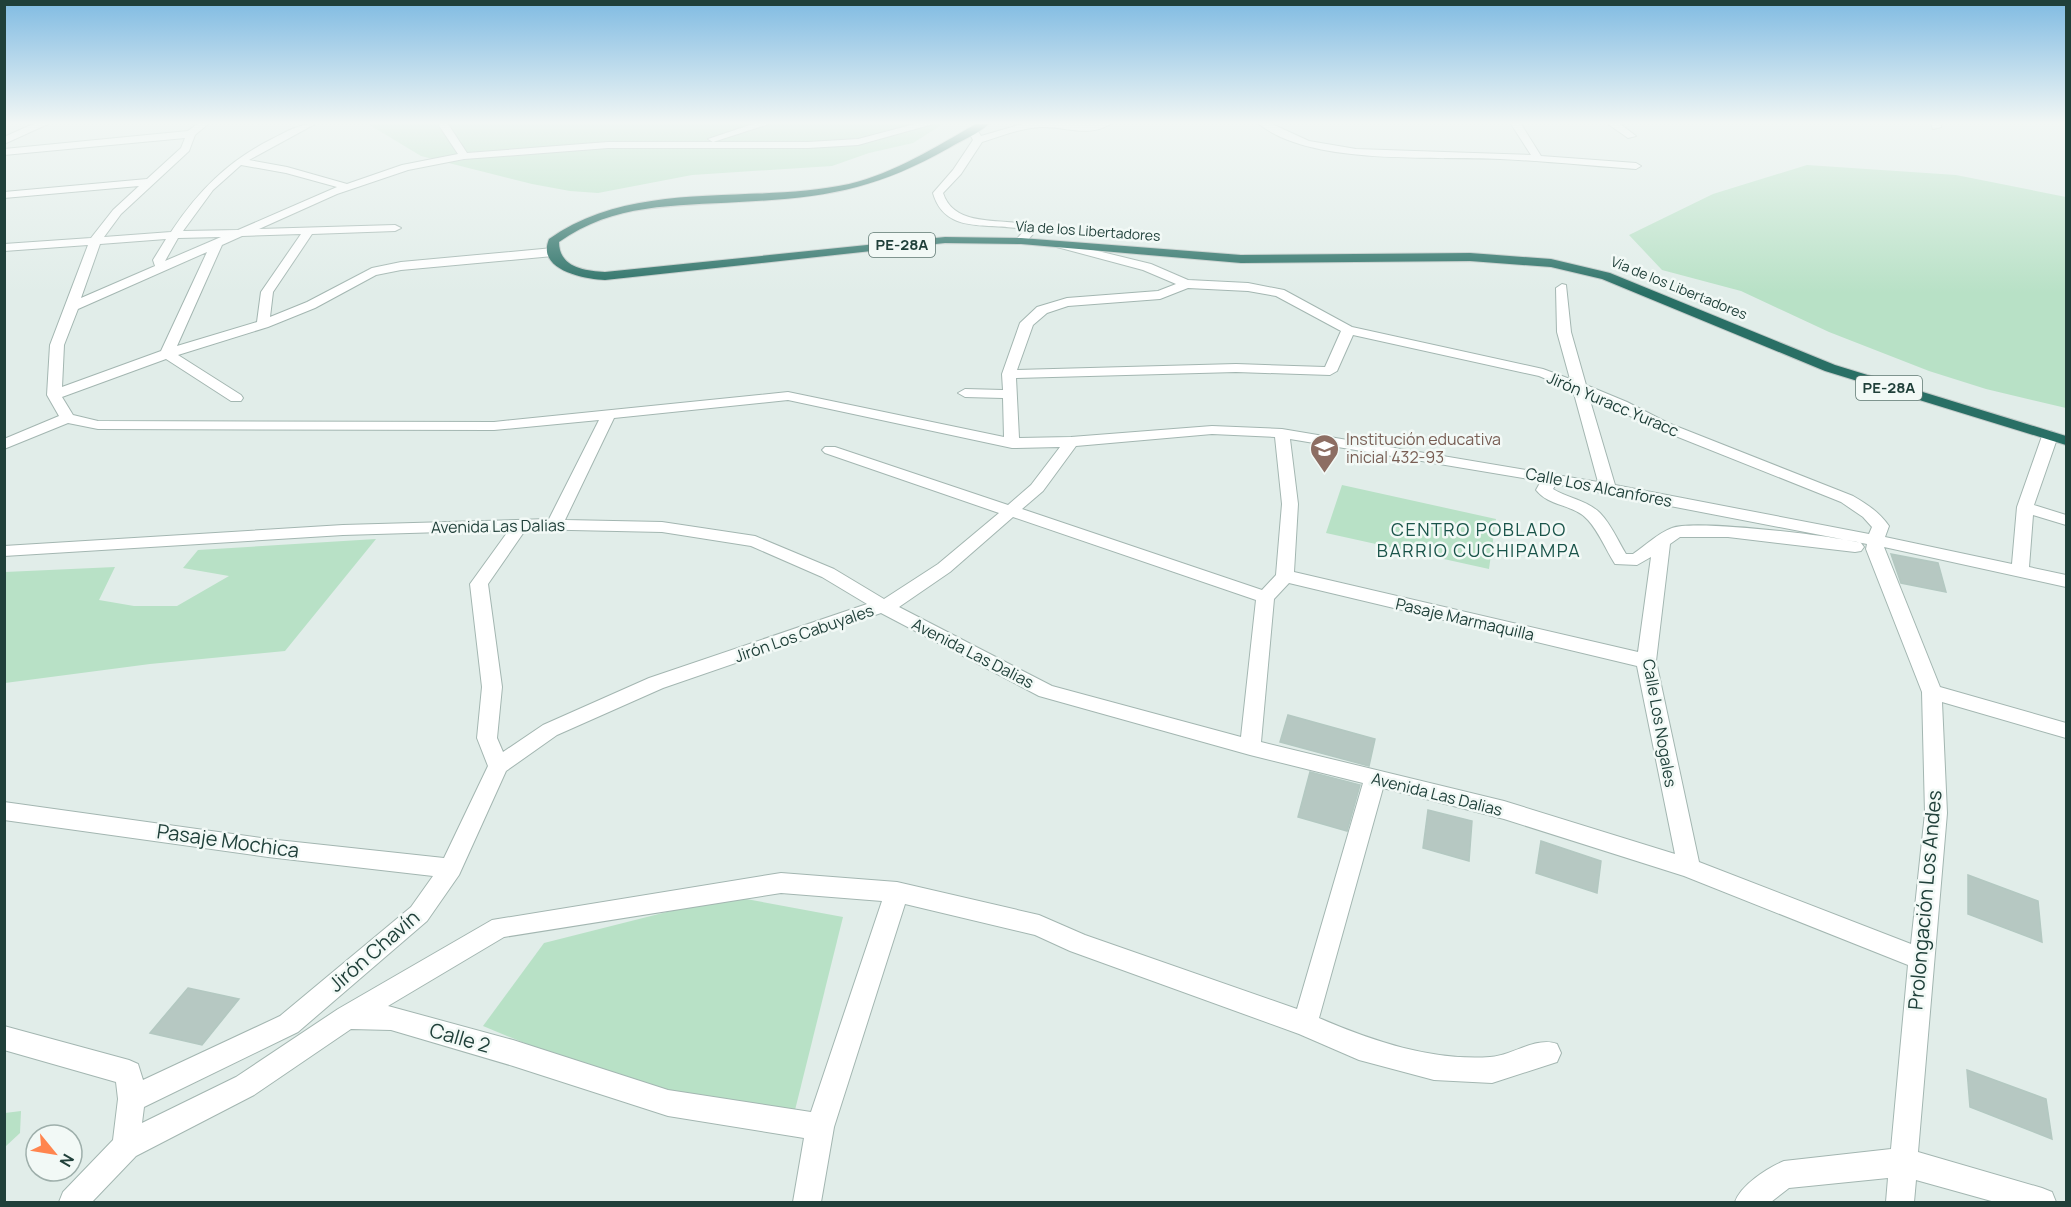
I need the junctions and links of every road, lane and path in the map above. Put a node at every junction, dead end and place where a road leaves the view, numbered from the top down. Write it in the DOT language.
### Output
graph roads {
  1 [pos="218,180"];
  2 [pos="324,180"];
  3 [pos="367,180"];
  4 [pos="868,180"];
  5 [pos="949,180"];
  6 [pos="147,182"];
  7 [pos="348,187"];
  8 [pos="4,195"];
  9 [pos="395,228"];
  10 [pos="238,232"];
  11 [pos="308,232"];
  12 [pos="174,235"];
  13 [pos="96,239"];
  14 [pos="1021,241"];
  15 [pos="218,243"];
  16 [pos="1061,245"];
  17 [pos="4,248"];
  18 [pos="553,252"];
  19 [pos="162,269"];
  20 [pos="1186,284"];
  21 [pos="1562,288"];
  22 [pos="72,307"];
  23 [pos="263,324"];
  24 [pos="1348,330"];
  25 [pos="167,354"];
  26 [pos="1009,374"];
  27 [pos="1578,386"];
  28 [pos="965,393"];
  29 [pos="1011,394"];
  30 [pos="54,395"];
  31 [pos="236,398"];
  32 [pos="609,414"];
  33 [pos="67,418"];
  34 [pos="1282,433"];
  35 [pos="2050,436"];
  36 [pos="2067,441"];
  37 [pos="1012,442"];
  38 [pos="1071,442"];
  39 [pos="4,445"];
  40 [pos="830,450"];
  41 [pos="1551,478"];
  42 [pos="1608,489"];
  43 [pos="2025,507"];
  44 [pos="1012,510"];
  45 [pos="2067,520"];
  46 [pos="521,524"];
  47 [pos="555,524"];
  48 [pos="1662,542"];
  49 [pos="1875,544"];
  50 [pos="4,551"];
  51 [pos="2020,571"];
  52 [pos="1285,576"];
  53 [pos="2067,581"];
  54 [pos="1265,597"];
  55 [pos="883,606"];
  56 [pos="1646,662"];
  57 [pos="1932,692"];
  58 [pos="2067,730"];
  59 [pos="1250,747"];
  60 [pos="498,766"];
  61 [pos="1375,778"];
  62 [pos="4,811"];
  63 [pos="451,868"];
  64 [pos="1689,868"];
  65 [pos="897,892"];
  66 [pos="1921,959"];
  67 [pos="347,1017"];
  68 [pos="1305,1024"];
  69 [pos="4,1038"];
  70 [pos="1548,1053"];
  71 [pos="131,1099"];
  72 [pos="820,1127"];
  73 [pos="126,1146"];
  74 [pos="1903,1162"];
  75 [pos="73,1203"];
  76 [pos="807,1203"];
  77 [pos="1749,1203"];
  78 [pos="1900,1203"];
  79 [pos="2042,1203"];
  1 -- 12 [label="street"];
  2 -- 7 [label="street"];
  3 -- 7 [label="street"];
  4 -- 18 [label="highway"];
  5 -- 14 [label="street"];
  6 -- 8 [label="street"];
  6 -- 13 [label="street"];
  7 -- 10 [label="street"];
  9 -- 11 [label="street"];
  10 -- 11 [label="street"];
  10 -- 12 [label="street"];
  10 -- 15 [label="street"];
  11 -- 23 [label="street"];
  12 -- 13 [label="street"];
  12 -- 19 [label="street"];
  13 -- 17 [label="street"];
  13 -- 22 [label="street"];
  14 -- 16 [label="highway, Vía de los Libertadores / PE-28A"];
  14 -- 18 [label="highway, Vía de los Libertadores / PE-28A"];
  15 -- 19 [label="street"];
  15 -- 25 [label="street"];
  16 -- 20 [label="street, Jirón Yuracc Yuracc"];
  16 -- 35 [label="highway, Vía de los Libertadores / PE-28A"];
  18 -- 23 [label="street"];
  19 -- 22 [label="street"];
  20 -- 24 [label="street, Jirón Yuracc Yuracc"];
  20 -- 26 [label="street"];
  21 -- 27 [label="street"];
  22 -- 30 [label="street"];
  23 -- 25 [label="street"];
  24 -- 26 [label="street"];
  24 -- 27 [label="street, Jirón Yuracc Yuracc"];
  25 -- 30 [label="street"];
  25 -- 31 [label="street"];
  26 -- 29 [label="street"];
  27 -- 42 [label="street"];
  27 -- 49 [label="street, Jirón Yuracc Yuracc"];
  28 -- 29 [label="street"];
  29 -- 37 [label="street"];
  30 -- 33 [label="street"];
  32 -- 33 [label="street, Calle Los Alcanfores"];
  32 -- 37 [label="street, Calle Los Alcanfores"];
  32 -- 47 [label="street"];
  33 -- 39 [label="street"];
  34 -- 38 [label="street, Calle Los Alcanfores"];
  34 -- 41 [label="street, Calle Los Alcanfores"];
  34 -- 52 [label="street"];
  35 -- 36 [label="highway, Vía de los Libertadores / PE-28A"];
  35 -- 43 [label="street"];
  37 -- 38 [label="street, Calle Los Alcanfores"];
  38 -- 44 [label="street, Jirón Los Cabuyales"];
  40 -- 44 [label="street"];
  41 -- 42 [label="street, Calle Los Alcanfores"];
  41 -- 48 [label="street"];
  42 -- 49 [label="street, Calle Los Alcanfores"];
  43 -- 45 [label="street"];
  43 -- 51 [label="street"];
  44 -- 54 [label="street"];
  44 -- 55 [label="street, Jirón Los Cabuyales"];
  46 -- 47 [label="street, Avenida Las Dalias"];
  46 -- 50 [label="street, Avenida Las Dalias"];
  46 -- 60 [label="street"];
  47 -- 55 [label="street, Avenida Las Dalias"];
  48 -- 49 [label="street"];
  48 -- 56 [label="street, Calle Los Nogales"];
  49 -- 51 [label="street"];
  49 -- 57 [label="street, Prolongación Los Andes"];
  51 -- 53 [label="street"];
  52 -- 54 [label="street"];
  52 -- 56 [label="street, Pasaje Marmaquilla"];
  54 -- 59 [label="street"];
  55 -- 59 [label="street, Avenida Las Dalias"];
  55 -- 60 [label="street, Jirón Los Cabuyales"];
  56 -- 64 [label="street, Calle Los Nogales"];
  57 -- 58 [label="street"];
  57 -- 66 [label="street, Prolongación Los Andes"];
  59 -- 61 [label="street, Avenida Las Dalias"];
  60 -- 63 [label="street, Jirón Chavín"];
  61 -- 64 [label="street, Avenida Las Dalias"];
  61 -- 68 [label="street"];
  62 -- 63 [label="street, Pasaje Mochica"];
  63 -- 71 [label="street, Jirón Chavín"];
  64 -- 66 [label="street, Avenida Las Dalias"];
  65 -- 67 [label="street"];
  65 -- 68 [label="street"];
  65 -- 72 [label="street"];
  66 -- 74 [label="street, Prolongación Los Andes"];
  67 -- 72 [label="street, Calle 2"];
  67 -- 73 [label="street"];
  68 -- 70 [label="street"];
  69 -- 71 [label="street"];
  71 -- 73 [label="street"];
  72 -- 76 [label="street"];
  73 -- 75 [label="street"];
  74 -- 77 [label="street"];
  74 -- 78 [label="street, Prolongación Los Andes"];
  74 -- 79 [label="street"];
}
